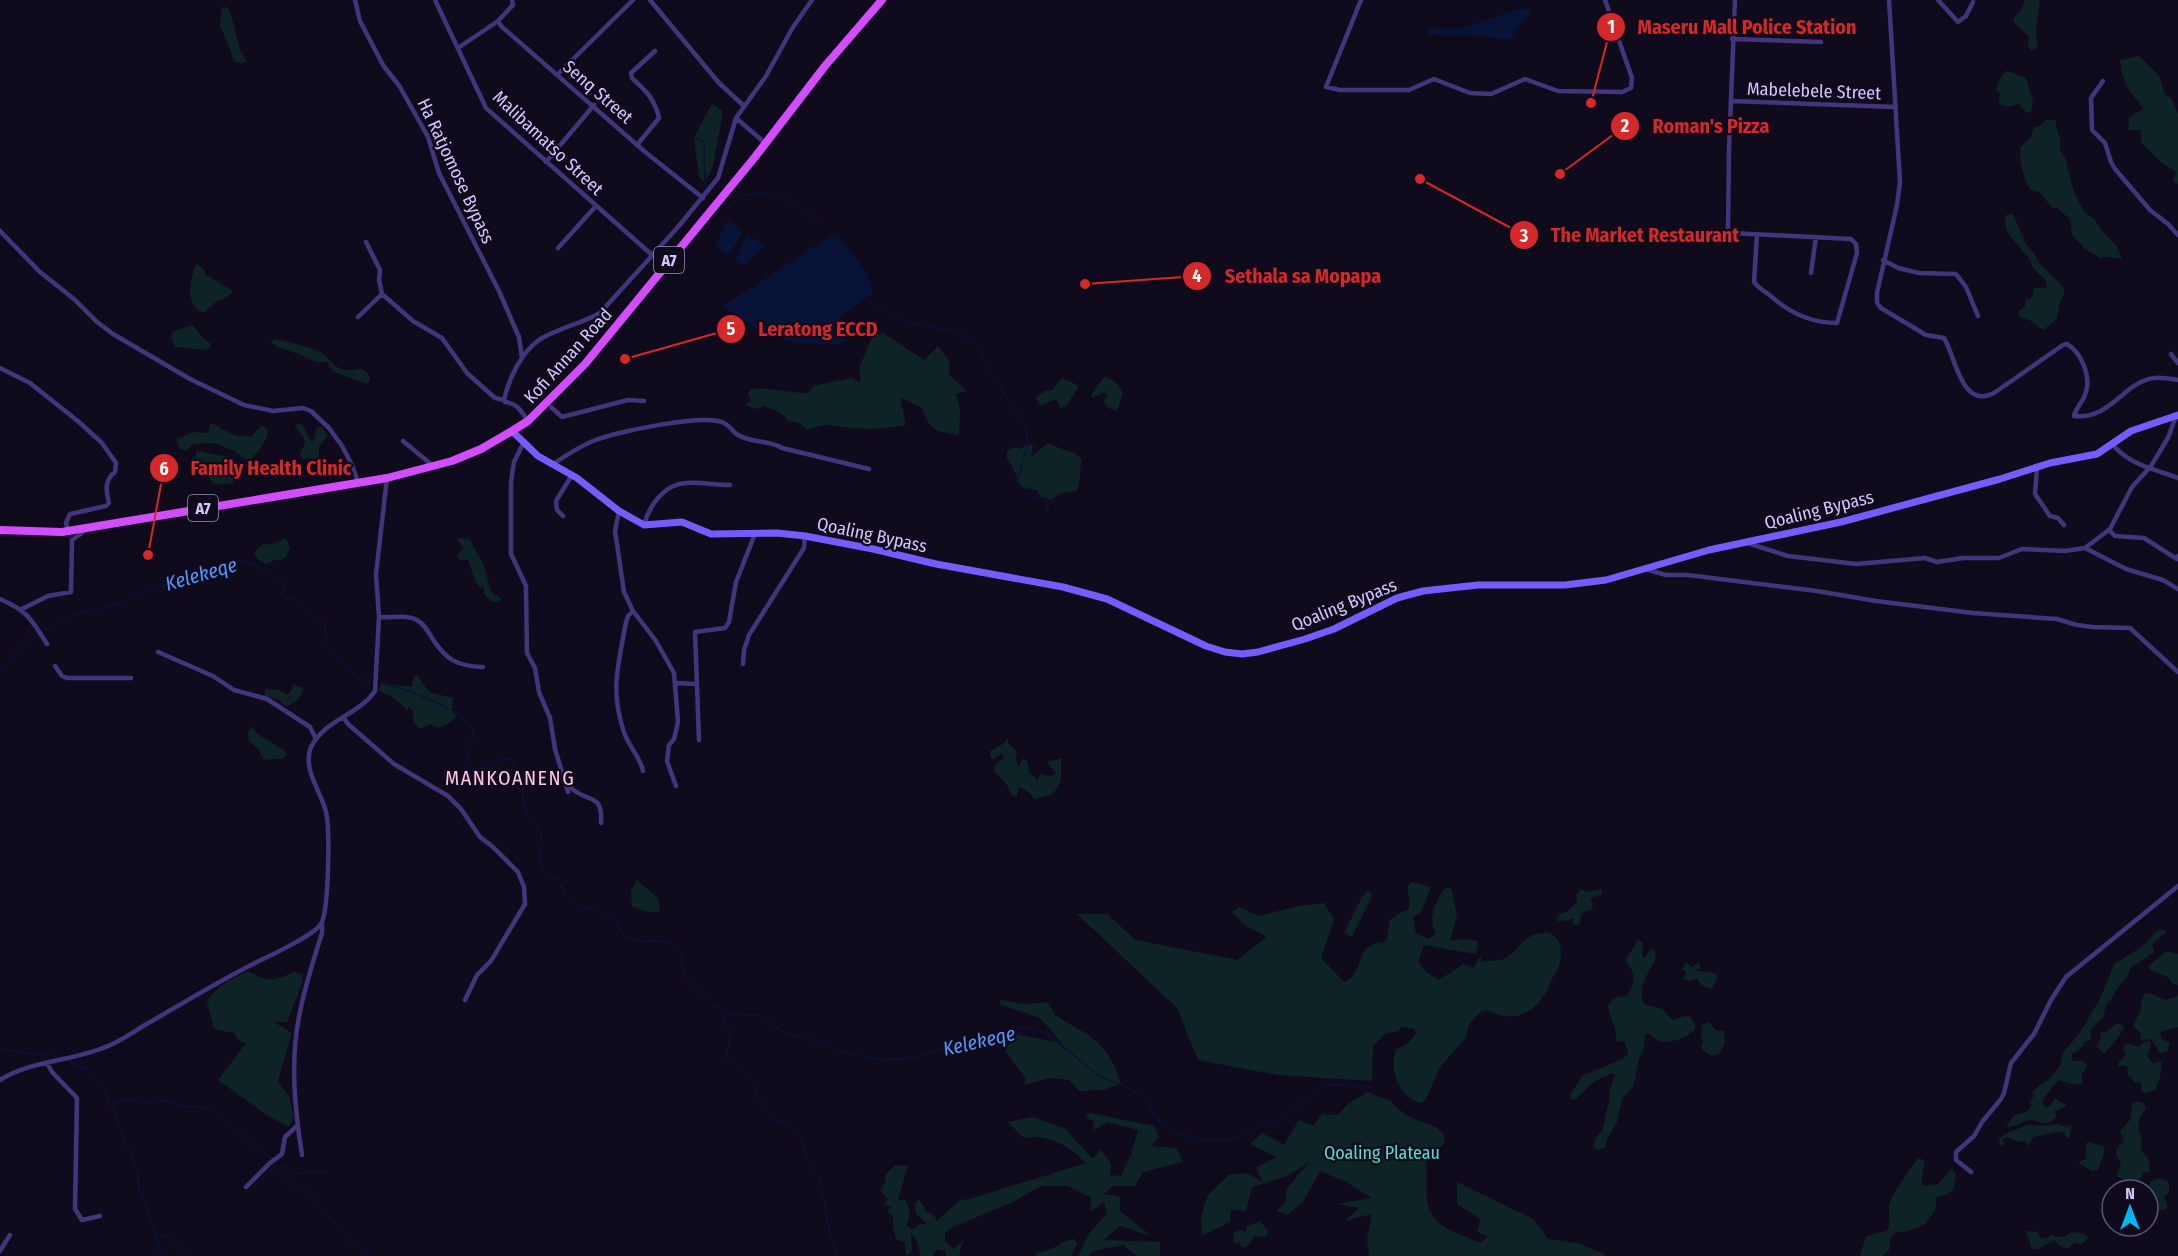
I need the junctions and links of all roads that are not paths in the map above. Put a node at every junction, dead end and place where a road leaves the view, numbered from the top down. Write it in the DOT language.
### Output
graph roads {
  1 [pos="355,0"];
  2 [pos="435,0"];
  3 [pos="512,0"];
  4 [pos="633,0"];
  5 [pos="650,0"];
  6 [pos="812,0"];
  7 [pos="882,0"];
  8 [pos="1361,0"];
  9 [pos="1605,0"];
  10 [pos="1735,0"];
  11 [pos="1889,0"];
  12 [pos="1938,0"];
  13 [pos="1973,2"];
  14 [pos="498,21"];
  15 [pos="1732,39"];
  16 [pos="1821,42"];
  17 [pos="458,48"];
  18 [pos="655,51"];
  19 [pos="558,74"];
  20 [pos="2103,81"];
  21 [pos="1731,101"];
  22 [pos="594,105"];
  23 [pos="744,106"];
  24 [pos="1896,107"];
  25 [pos="736,118"];
  26 [pos="765,143"];
  27 [pos="637,145"];
  28 [pos="546,162"];
  29 [pos="703,198"];
  30 [pos="596,206"];
  31 [pos="0,231"];
  32 [pos="1756,234"];
  33 [pos="2178,235"];
  34 [pos="1816,237"];
  35 [pos="366,242"];
  36 [pos="558,248"];
  37 [pos="652,255"];
  38 [pos="1883,260"];
  39 [pos="1810,273"];
  40 [pos="382,294"];
  41 [pos="1978,316"];
  42 [pos="358,317"];
  43 [pos="2171,354"];
  44 [pos="522,358"];
  45 [pos="2178,363"];
  46 [pos="0,368"];
  47 [pos="2178,380"];
  48 [pos="504,400"];
  49 [pos="644,401"];
  50 [pos="551,407"];
  51 [pos="2177,415"];
  52 [pos="528,421"];
  53 [pos="512,431"];
  54 [pos="403,441"];
  55 [pos="2112,443"];
  56 [pos="524,444"];
  57 [pos="553,464"];
  58 [pos="434,467"];
  59 [pos="2037,468"];
  60 [pos="2149,468"];
  61 [pos="868,469"];
  62 [pos="572,475"];
  63 [pos="387,478"];
  64 [pos="2178,478"];
  65 [pos="358,482"];
  66 [pos="730,485"];
  67 [pos="619,511"];
  68 [pos="563,516"];
  69 [pos="644,525"];
  70 [pos="2064,525"];
  71 [pos="84,528"];
  72 [pos="0,530"];
  73 [pos="2109,530"];
  74 [pos="68,531"];
  75 [pos="755,534"];
  76 [pos="805,536"];
  77 [pos="1746,543"];
  78 [pos="2085,548"];
  79 [pos="2178,556"];
  80 [pos="1642,569"];
  81 [pos="2178,589"];
  82 [pos="0,599"];
  83 [pos="22,609"];
  84 [pos="633,611"];
  85 [pos="379,617"];
  86 [pos="47,644"];
  87 [pos="158,652"];
  88 [pos="743,664"];
  89 [pos="55,666"];
  90 [pos="483,667"];
  91 [pos="2178,672"];
  92 [pos="131,678"];
  93 [pos="675,683"];
  94 [pos="696,684"];
  95 [pos="343,717"];
  96 [pos="316,739"];
  97 [pos="699,740"];
  98 [pos="643,771"];
  99 [pos="676,786"];
  100 [pos="602,823"];
  101 [pos="2178,886"];
  102 [pos="322,923"];
  103 [pos="465,1000"];
  104 [pos="47,1063"];
  105 [pos="0,1080"];
  106 [pos="297,1125"];
  107 [pos="303,1155"];
  108 [pos="1971,1172"];
  109 [pos="246,1187"];
  110 [pos="100,1216"];
  111 [pos="10,1235"];
  112 [pos="0,1251"];
  1 -- 44 [label="street, Ha Ratjomose Bypass"];
  2 -- 17 [label="street, Malibamatso Street"];
  3 -- 14 [label="street"];
  4 -- 19 [label="street"];
  5 -- 23 [label="street"];
  6 -- 23 [label="street"];
  7 -- 26 [label="main road, Kofi Annan Road / A7"];
  8 -- 9 [label="street"];
  10 -- 15 [label="street, Mabelebele Street"];
  11 -- 24 [label="street"];
  12 -- 13 [label="street"];
  14 -- 17 [label="street"];
  14 -- 19 [label="street, Senq Street"];
  15 -- 16 [label="street"];
  15 -- 21 [label="street, Mabelebele Street"];
  17 -- 28 [label="street, Malibamatso Street"];
  18 -- 27 [label="street"];
  19 -- 22 [label="street, Senq Street"];
  20 -- 33 [label="street"];
  21 -- 24 [label="street, Mabelebele Street"];
  21 -- 32 [label="street, Mabelebele Street"];
  22 -- 27 [label="street, Senq Street"];
  22 -- 28 [label="street"];
  23 -- 25 [label="street"];
  24 -- 38 [label="street"];
  25 -- 26 [label="street"];
  25 -- 29 [label="street"];
  26 -- 52 [label="main road, Kofi Annan Road / A7"];
  27 -- 29 [label="street, Senq Street"];
  28 -- 30 [label="street, Malibamatso Street"];
  29 -- 37 [label="street"];
  30 -- 36 [label="street"];
  30 -- 37 [label="street, Malibamatso Street"];
  31 -- 65 [label="street"];
  32 -- 34 [label="street"];
  32 -- 34 [label="street"];
  34 -- 39 [label="street"];
  35 -- 40 [label="street"];
  37 -- 44 [label="street"];
  38 -- 41 [label="street"];
  38 -- 47 [label="street"];
  40 -- 42 [label="street"];
  40 -- 48 [label="street"];
  43 -- 45 [label="street"];
  44 -- 48 [label="street"];
  46 -- 74 [label="street"];
  48 -- 52 [label="street"];
  49 -- 50 [label="street"];
  51 -- 55 [label="main road, Qoaling Bypass"];
  51 -- 60 [label="street"];
  52 -- 53 [label="main road, Kofi Annan Road / A7"];
  53 -- 56 [label="main road"];
  53 -- 58 [label="main road, Kofi Annan Road / A7"];
  54 -- 58 [label="street"];
  55 -- 59 [label="main road, Qoaling Bypass"];
  55 -- 60 [label="street"];
  56 -- 57 [label="main road"];
  56 -- 100 [label="street"];
  57 -- 61 [label="street"];
  57 -- 62 [label="main road"];
  58 -- 63 [label="main road, Kofi Annan Road / A7"];
  59 -- 70 [label="street"];
  59 -- 77 [label="main road, Qoaling Bypass"];
  60 -- 64 [label="street"];
  60 -- 73 [label="street"];
  62 -- 67 [label="main road"];
  62 -- 68 [label="street"];
  63 -- 65 [label="main road, Kofi Annan Road / A7"];
  63 -- 85 [label="street"];
  65 -- 71 [label="main road, Kofi Annan Road / A7"];
  66 -- 69 [label="street"];
  67 -- 69 [label="main road"];
  67 -- 84 [label="street"];
  69 -- 75 [label="main road, Qoaling Bypass"];
  71 -- 74 [label="main road, Kofi Annan Road / A7"];
  71 -- 83 [label="street"];
  72 -- 74 [label="main road, Kofi Annan Road / A7"];
  73 -- 78 [label="street"];
  73 -- 79 [label="street"];
  75 -- 76 [label="main road, Qoaling Bypass"];
  75 -- 94 [label="street"];
  76 -- 80 [label="main road, Qoaling Bypass"];
  76 -- 88 [label="street"];
  77 -- 78 [label="street"];
  77 -- 80 [label="main road, Qoaling Bypass"];
  78 -- 81 [label="street"];
  80 -- 91 [label="street"];
  82 -- 83 [label="street"];
  83 -- 86 [label="street"];
  84 -- 93 [label="street"];
  84 -- 98 [label="street"];
  85 -- 90 [label="street"];
  85 -- 95 [label="street"];
  87 -- 96 [label="street"];
  89 -- 92 [label="street"];
  93 -- 94 [label="street"];
  93 -- 99 [label="street"];
  94 -- 97 [label="street"];
  95 -- 96 [label="street"];
  95 -- 103 [label="street"];
  96 -- 102 [label="street"];
  101 -- 108 [label="street"];
  102 -- 104 [label="street"];
  102 -- 106 [label="street"];
  104 -- 105 [label="street"];
  104 -- 110 [label="street"];
  106 -- 107 [label="street"];
  106 -- 109 [label="street"];
  111 -- 112 [label="street"];
}
